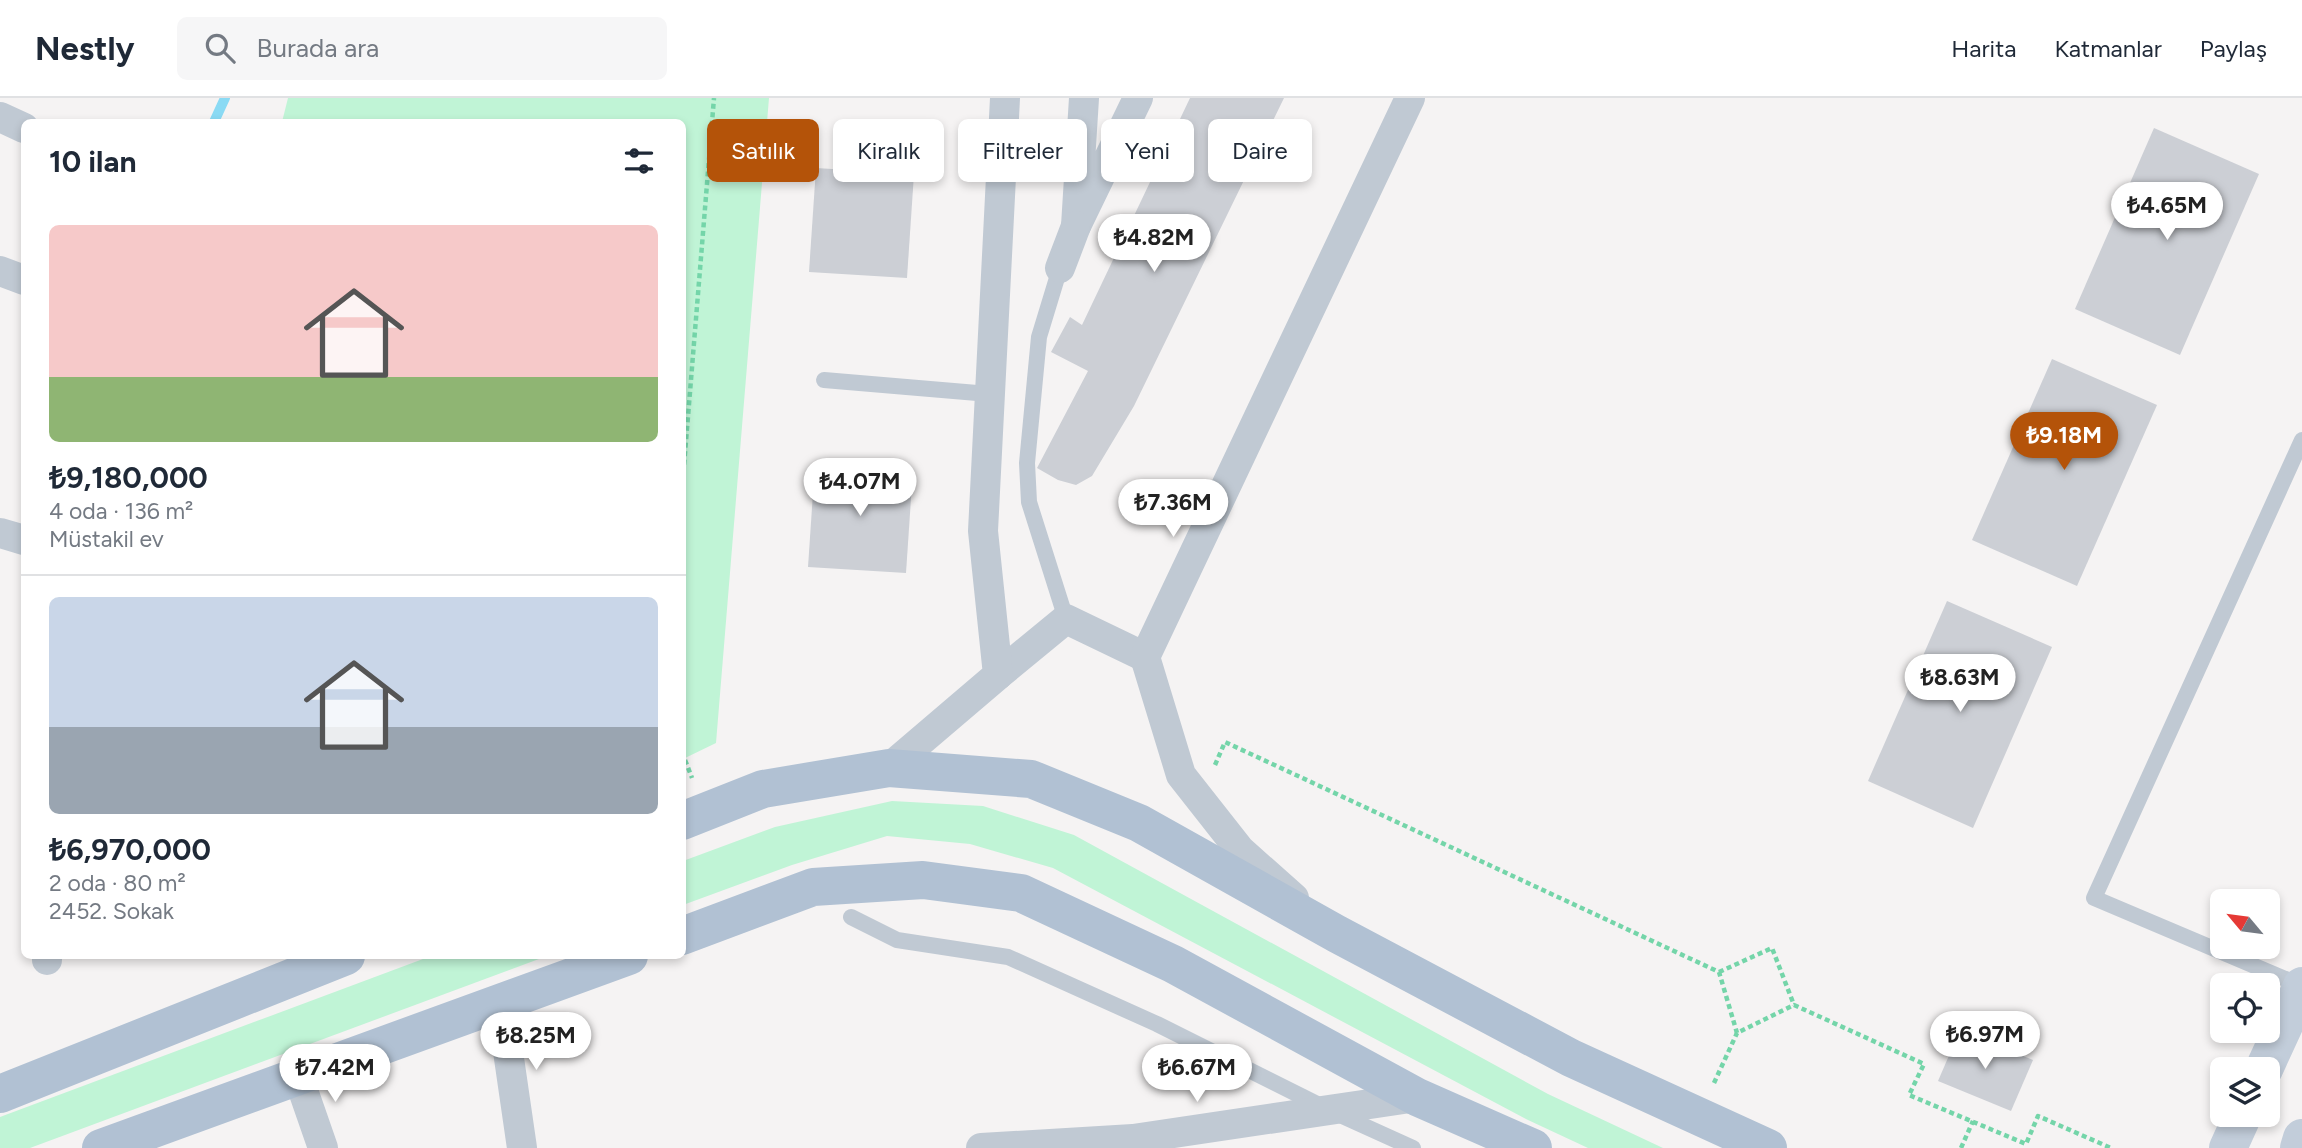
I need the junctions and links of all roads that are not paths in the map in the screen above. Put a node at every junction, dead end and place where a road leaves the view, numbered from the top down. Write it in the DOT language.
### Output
graph roads {
  1 [pos="1005,98"];
  2 [pos="1084,98"];
  3 [pos="1138,98"];
  4 [pos="1410,98"];
  5 [pos="0,117"];
  6 [pos="21,127"];
  7 [pos="1076,226"];
  8 [pos="1060,268"];
  9 [pos="0,271"];
  10 [pos="21,279"];
  11 [pos="824,380"];
  12 [pos="989,394"];
  13 [pos="2302,440"];
  14 [pos="0,533"];
  15 [pos="21,539"];
  16 [pos="1066,619"];
  17 [pos="1145,657"];
  18 [pos="998,675"];
  19 [pos="889,768"];
  20 [pos="686,819"];
  21 [pos="851,916"];
  22 [pos="1337,934"];
  23 [pos="686,935"];
  24 [pos="338,959"];
  25 [pos="621,959"];
  26 [pos="2302,986"];
  27 [pos="501,1003"];
  28 [pos="2269,1057"];
  29 [pos="298,1076"];
  30 [pos="0,1094"];
  31 [pos="1417,1097"];
  32 [pos="1329,1110"];
  33 [pos="2238,1127"];
  34 [pos="158,1138"];
  35 [pos="2302,1138"];
  36 [pos="1015,1147"];
  37 [pos="101,1148"];
  38 [pos="323,1148"];
  39 [pos="522,1148"];
  40 [pos="981,1148"];
  41 [pos="1413,1148"];
  42 [pos="1533,1148"];
  43 [pos="1768,1148"];
  44 [pos="2228,1148"];
  45 [pos="2299,1148"];
  1 -- 12 [label="street"];
  2 -- 7 [label="street"];
  3 -- 7 [label="street"];
  4 -- 17 [label="street"];
  5 -- 6 [label="street"];
  7 -- 8 [label="street"];
  8 -- 16 [label="lane"];
  9 -- 10 [label="street"];
  11 -- 12 [label="lane"];
  12 -- 18 [label="street"];
  13 -- 26 [label="lane"];
  14 -- 15 [label="street"];
  16 -- 17 [label="street"];
  16 -- 18 [label="street"];
  17 -- 22 [label="street"];
  18 -- 19 [label="street"];
  19 -- 20 [label="main road"];
  19 -- 22 [label="main road"];
  21 -- 32 [label="lane"];
  22 -- 43 [label="main road"];
  23 -- 31 [label="main road"];
  24 -- 30 [label="main road"];
  25 -- 27 [label="main road"];
  26 -- 28 [label="main road"];
  27 -- 29 [label="main road"];
  27 -- 39 [label="street"];
  29 -- 34 [label="main road"];
  29 -- 38 [label="street"];
  31 -- 32 [label="street"];
  31 -- 42 [label="main road"];
  32 -- 36 [label="street"];
  32 -- 41 [label="lane"];
  33 -- 44 [label="main road"];
  34 -- 37 [label="main road"];
  35 -- 45 [label="main road"];
  36 -- 40 [label="street"];
}
